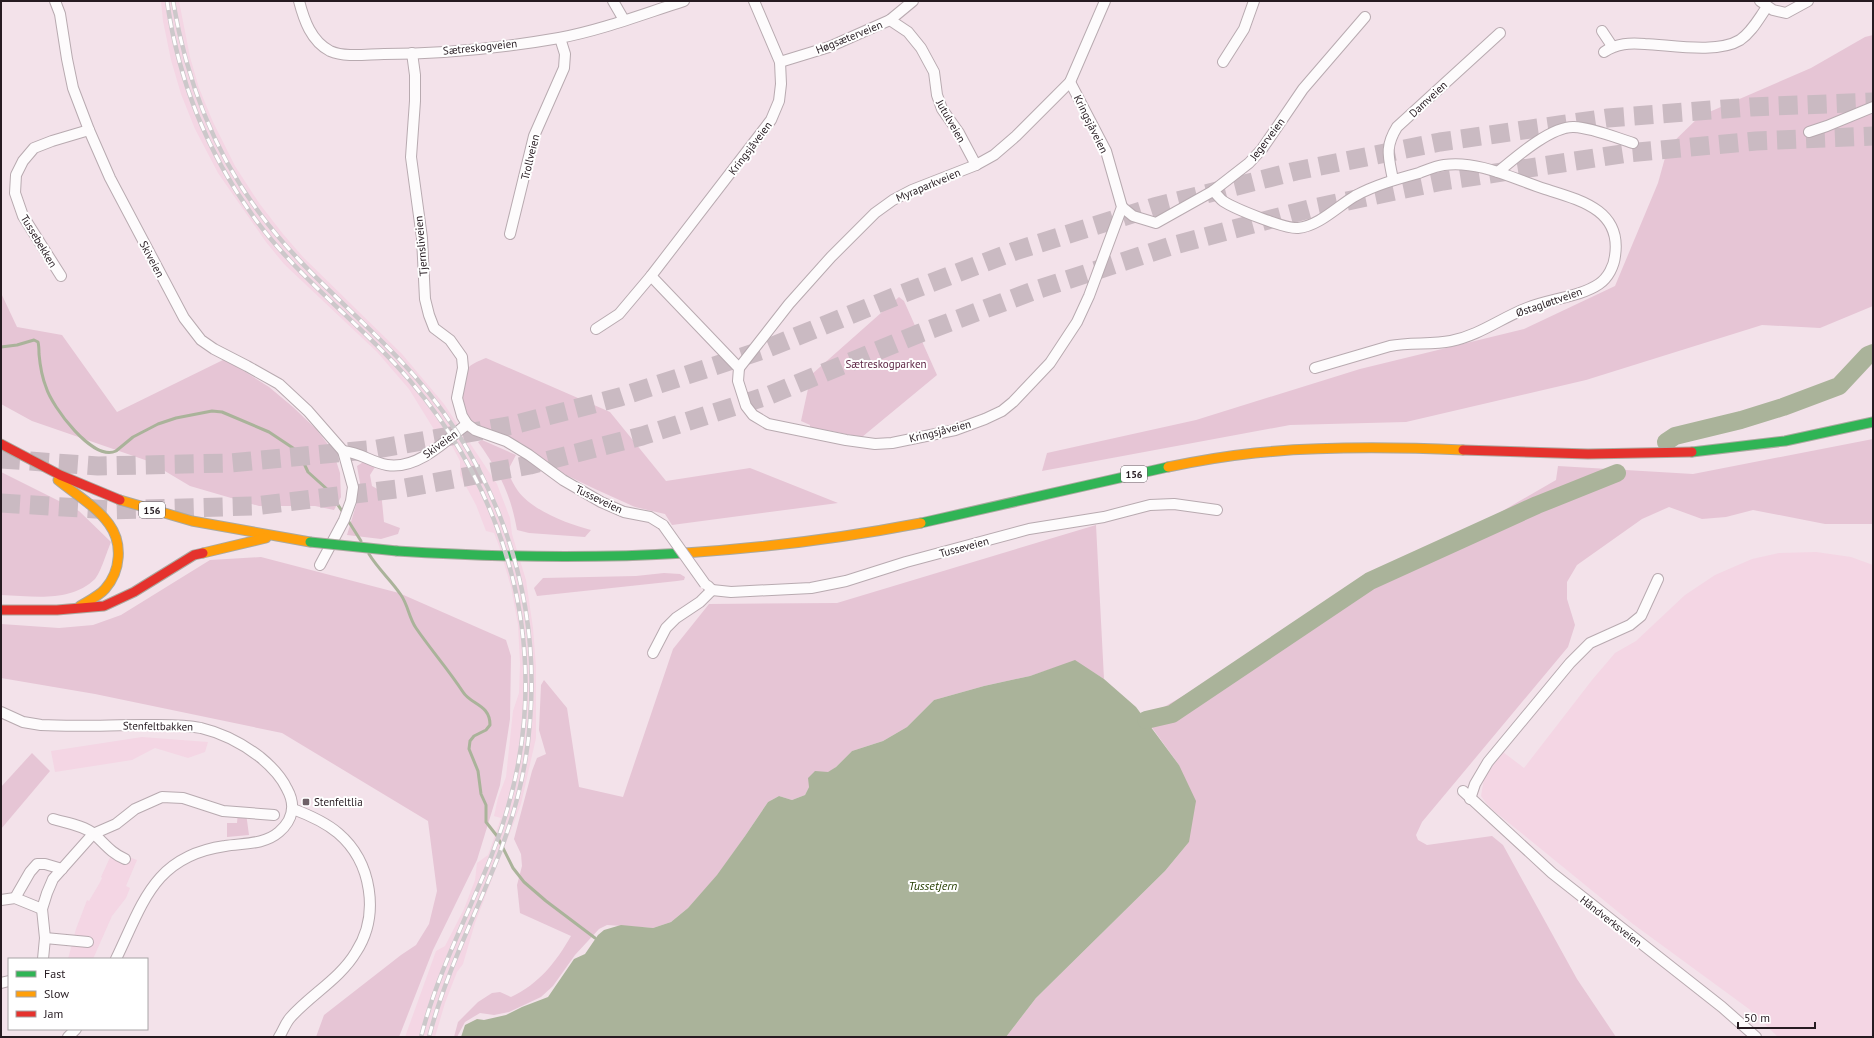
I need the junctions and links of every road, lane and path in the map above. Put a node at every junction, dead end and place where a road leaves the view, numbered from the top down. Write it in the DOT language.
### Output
graph roads {
  1 [pos="55,1"];
  2 [pos="299,1"];
  3 [pos="613,1"];
  4 [pos="684,1"];
  5 [pos="754,1"];
  6 [pos="912,1"];
  7 [pos="1104,1"];
  8 [pos="1254,1"];
  9 [pos="1808,1"];
  10 [pos="1763,4"];
  11 [pos="1365,17"];
  12 [pos="624,20"];
  13 [pos="890,20"];
  14 [pos="1602,31"];
  15 [pos="1500,33"];
  16 [pos="560,38"];
  17 [pos="412,54"];
  18 [pos="780,62"];
  19 [pos="1223,62"];
  20 [pos="1070,82"];
  21 [pos="1873,107"];
  22 [pos="89,130"];
  23 [pos="1809,132"];
  24 [pos="1633,143"];
  25 [pos="976,165"];
  26 [pos="1498,172"];
  27 [pos="1393,180"];
  28 [pos="1213,191"];
  29 [pos="1122,206"];
  30 [pos="510,234"];
  31 [pos="61,276"];
  32 [pos="651,276"];
  33 [pos="596,329"];
  34 [pos="740,368"];
  35 [pos="1315,368"];
  36 [pos="1873,422"];
  37 [pos="467,424"];
  38 [pos="1,444"];
  39 [pos="343,451"];
  40 [pos="38,464"];
  41 [pos="1217,510"];
  42 [pos="273,536"];
  43 [pos="320,565"];
  44 [pos="1658,578"];
  45 [pos="708,587"];
  46 [pos="76,609"];
  47 [pos="1,610"];
  48 [pos="652,653"];
  49 [pos="1,712"];
  50 [pos="1463,791"];
  51 [pos="1470,799"];
  52 [pos="293,809"];
  53 [pos="274,815"];
  54 [pos="53,819"];
  55 [pos="93,834"];
  56 [pos="125,859"];
  57 [pos="62,869"];
  58 [pos="15,898"];
  59 [pos="1,900"];
  60 [pos="42,909"];
  61 [pos="45,938"];
  62 [pos="88,942"];
  63 [pos="43,958"];
  64 [pos="116,958"];
  65 [pos="279,1037"];
  66 [pos="1756,1037"];
  1 -- 22 [label="street, Skiveien"];
  2 -- 17 [label="street, Sætreskogveien"];
  3 -- 12 [label="street"];
  4 -- 12 [label="street, Sætreskogveien"];
  5 -- 18 [label="street, Kringsjåveien"];
  6 -- 13 [label="street, Høgsæterveien"];
  7 -- 20 [label="street, Myraparkveien"];
  8 -- 19 [label="street"];
  9 -- 10 [label="street"];
  10 -- 14 [label="street"];
  11 -- 28 [label="street, Jegerveien"];
  12 -- 16 [label="street, Sætreskogveien"];
  13 -- 18 [label="street, Høgsæterveien"];
  13 -- 25 [label="street, Jutulveien"];
  15 -- 27 [label="street, Damveien"];
  16 -- 17 [label="street, Sætreskogveien"];
  16 -- 30 [label="street, Trollveien"];
  17 -- 37 [label="street, Tjernsliveien"];
  18 -- 32 [label="street, Kringsjåveien"];
  20 -- 25 [label="street, Myraparkveien"];
  20 -- 29 [label="street, Kringsjåveien"];
  21 -- 23 [label="street"];
  22 -- 31 [label="street, Tussebekken"];
  22 -- 39 [label="street, Skiveien"];
  24 -- 26 [label="street"];
  25 -- 34 [label="street, Myraparkveien"];
  26 -- 27 [label="street, Østagløttveien"];
  26 -- 35 [label="street, Østagløttveien"];
  27 -- 28 [label="street, Østagløttveien"];
  28 -- 29 [label="street, Jegerveien"];
  29 -- 34 [label="street, Kringsjåveien"];
  32 -- 33 [label="street, Kringsjåveien"];
  32 -- 34 [label="street"];
  36 -- 42 [label="main road, 156, bridge"];
  37 -- 39 [label="street, Skiveien"];
  37 -- 45 [label="street, Tusseveien, bridge"];
  38 -- 40 [label="main road, 156"];
  39 -- 43 [label="street, Skiveien"];
  40 -- 42 [label="main road, 156"];
  40 -- 46 [label="main road, 156"];
  41 -- 45 [label="street, Tusseveien"];
  42 -- 46 [label="main road, 156"];
  44 -- 51 [label="street"];
  45 -- 48 [label="street"];
  46 -- 47 [label="main road, 156"];
  49 -- 52 [label="street, Stenfeltbakken"];
  50 -- 51 [label="street, Håndverksveien"];
  51 -- 66 [label="street, Håndverksveien"];
  52 -- 64 [label="street"];
  52 -- 65 [label="street"];
  53 -- 55 [label="street"];
  54 -- 55 [label="street"];
  55 -- 56 [label="street"];
  55 -- 57 [label="street"];
  57 -- 58 [label="street"];
  57 -- 60 [label="street"];
  58 -- 59 [label="street"];
  58 -- 60 [label="street"];
  60 -- 61 [label="street"];
  61 -- 62 [label="street"];
  61 -- 63 [label="street"];
}
